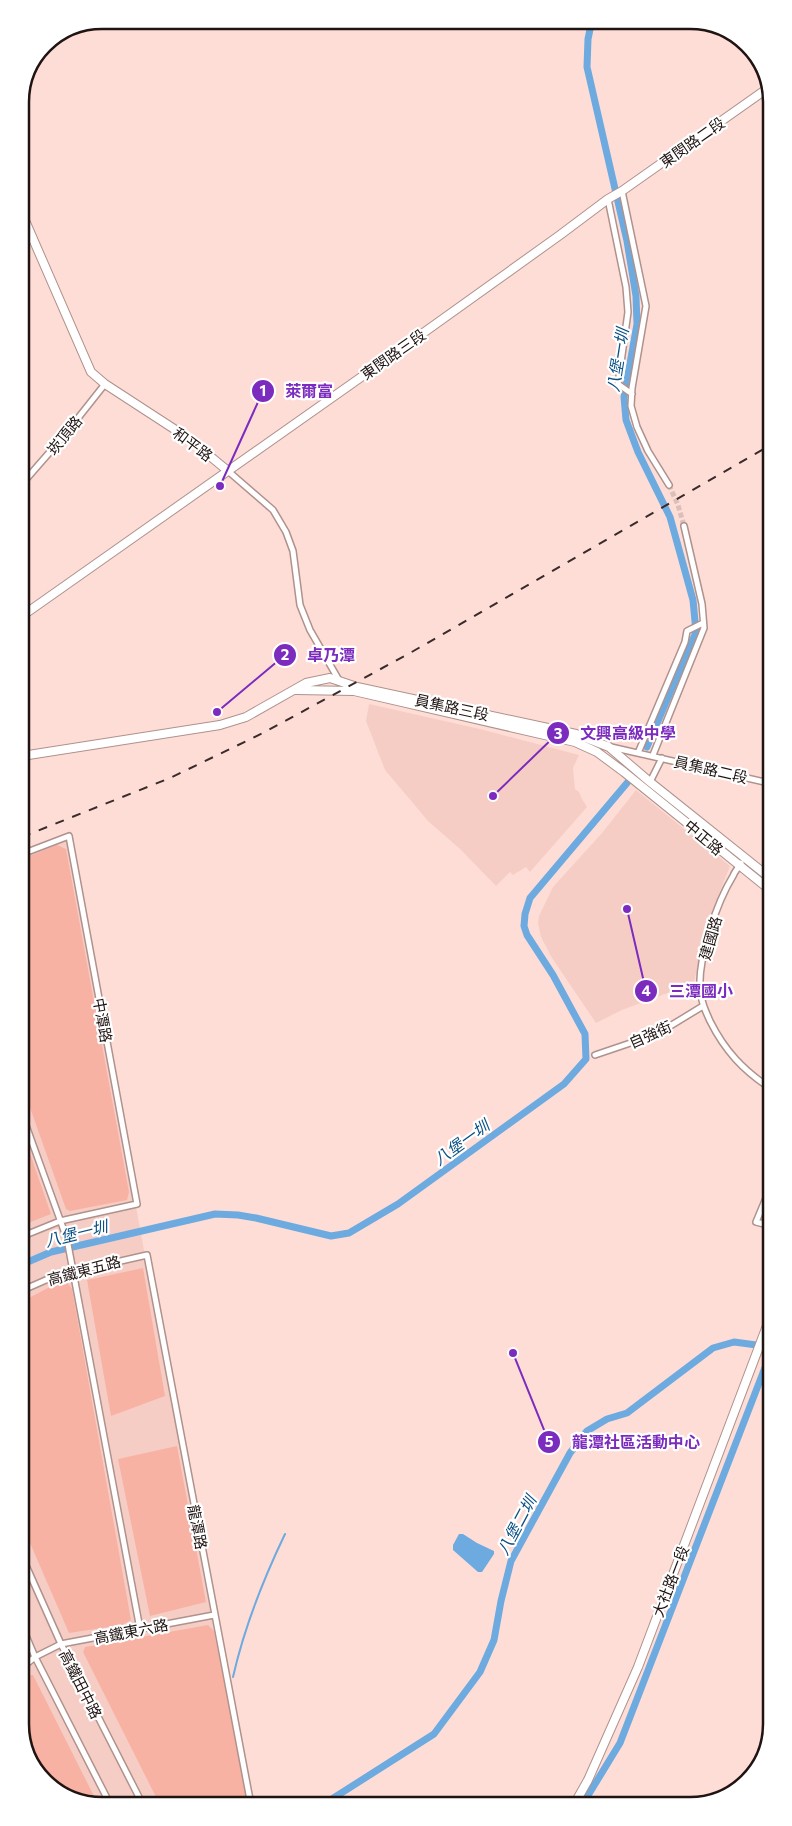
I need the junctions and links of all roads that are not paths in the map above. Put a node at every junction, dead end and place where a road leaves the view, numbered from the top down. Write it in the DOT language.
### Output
graph roads {
  1 [pos="763,92"];
  2 [pos="619,193"];
  3 [pos="608,199"];
  4 [pos="29,230"];
  5 [pos="105,384"];
  6 [pos="632,394"];
  7 [pos="228,471"];
  8 [pos="29,476"];
  9 [pos="669,485"];
  10 [pos="684,526"];
  11 [pos="29,611"];
  12 [pos="703,623"];
  13 [pos="339,681"];
  14 [pos="296,690"];
  15 [pos="351,691"];
  16 [pos="575,742"];
  17 [pos="610,747"];
  18 [pos="638,753"];
  19 [pos="29,755"];
  20 [pos="653,756"];
  21 [pos="662,758"];
  22 [pos="627,768"];
  23 [pos="763,781"];
  24 [pos="650,782"];
  25 [pos="29,851"];
  26 [pos="744,858"];
  27 [pos="739,866"];
  28 [pos="763,873"];
  29 [pos="763,885"];
  30 [pos="703,1006"];
  31 [pos="595,1055"];
  32 [pos="763,1082"];
  33 [pos="29,1134"];
  34 [pos="763,1204"];
  35 [pos="60,1221"];
  36 [pos="763,1224"];
  37 [pos="29,1234"];
  38 [pos="147,1255"];
  39 [pos="73,1271"];
  40 [pos="29,1287"];
  41 [pos="763,1336"];
  42 [pos="29,1572"];
  43 [pos="214,1615"];
  44 [pos="140,1628"];
  45 [pos="29,1643"];
  46 [pos="61,1644"];
  47 [pos="35,1657"];
  48 [pos="29,1662"];
  49 [pos="106,1797"];
  50 [pos="138,1797"];
  51 [pos="250,1797"];
  52 [pos="579,1797"];
  1 -- 2 [label="street, 東閔路二段"];
  2 -- 3 [label="street, 東閔路三段"];
  2 -- 6 [label="street"];
  3 -- 6 [label="street"];
  3 -- 7 [label="street, 東閔路三段"];
  4 -- 5 [label="street, 和平路"];
  5 -- 7 [label="street, 和平路"];
  5 -- 8 [label="street, 崁頂路"];
  6 -- 9 [label="street"];
  7 -- 11 [label="street, 東閔路三段"];
  7 -- 13 [label="street, 和平路"];
  10 -- 12 [label="street"];
  12 -- 18 [label="street"];
  12 -- 20 [label="street"];
  13 -- 14 [label="street, 員集路三段"];
  13 -- 15 [label="street, 和平路"];
  13 -- 17 [label="street, 員集路三段"];
  14 -- 15 [label="street, 員集路三段"];
  14 -- 19 [label="street, 員集路三段"];
  15 -- 16 [label="street, 員集路三段"];
  16 -- 17 [label="street"];
  16 -- 22 [label="street"];
  17 -- 18 [label="street"];
  17 -- 22 [label="street"];
  18 -- 20 [label="street, 員集路二段"];
  20 -- 21 [label="street, 員集路二段"];
  21 -- 23 [label="street, 員集路二段"];
  21 -- 24 [label="street"];
  22 -- 24 [label="street, 中正路"];
  22 -- 27 [label="street, 中正路"];
  24 -- 26 [label="street, 中正路"];
  25 -- 35 [label="street, 中潭路"];
  26 -- 27 [label="street, 建國路"];
  26 -- 28 [label="street, 中正路"];
  27 -- 29 [label="street, 中正路"];
  27 -- 30 [label="street, 建國路"];
  30 -- 31 [label="street, 自強街"];
  30 -- 32 [label="street, 建國路"];
  33 -- 35 [label="street"];
  34 -- 36 [label="street"];
  35 -- 37 [label="street"];
  35 -- 39 [label="street"];
  38 -- 39 [label="street, 高鐵東五路"];
  38 -- 43 [label="street, 龍潭路"];
  39 -- 40 [label="street, 高鐵東五路"];
  39 -- 44 [label="street"];
  41 -- 52 [label="street, 大社路一段"];
  42 -- 46 [label="street, 高鐵田中路"];
  43 -- 44 [label="street, 高鐵東六路"];
  43 -- 51 [label="street, 龍潭路"];
  44 -- 46 [label="street, 高鐵東六路"];
  45 -- 47 [label="street, 高鐵田中路"];
  46 -- 47 [label="street, 高鐵東六路"];
  46 -- 50 [label="street, 高鐵田中路"];
  47 -- 48 [label="street, 高鐵東六路"];
  47 -- 49 [label="street, 高鐵田中路"];
}
